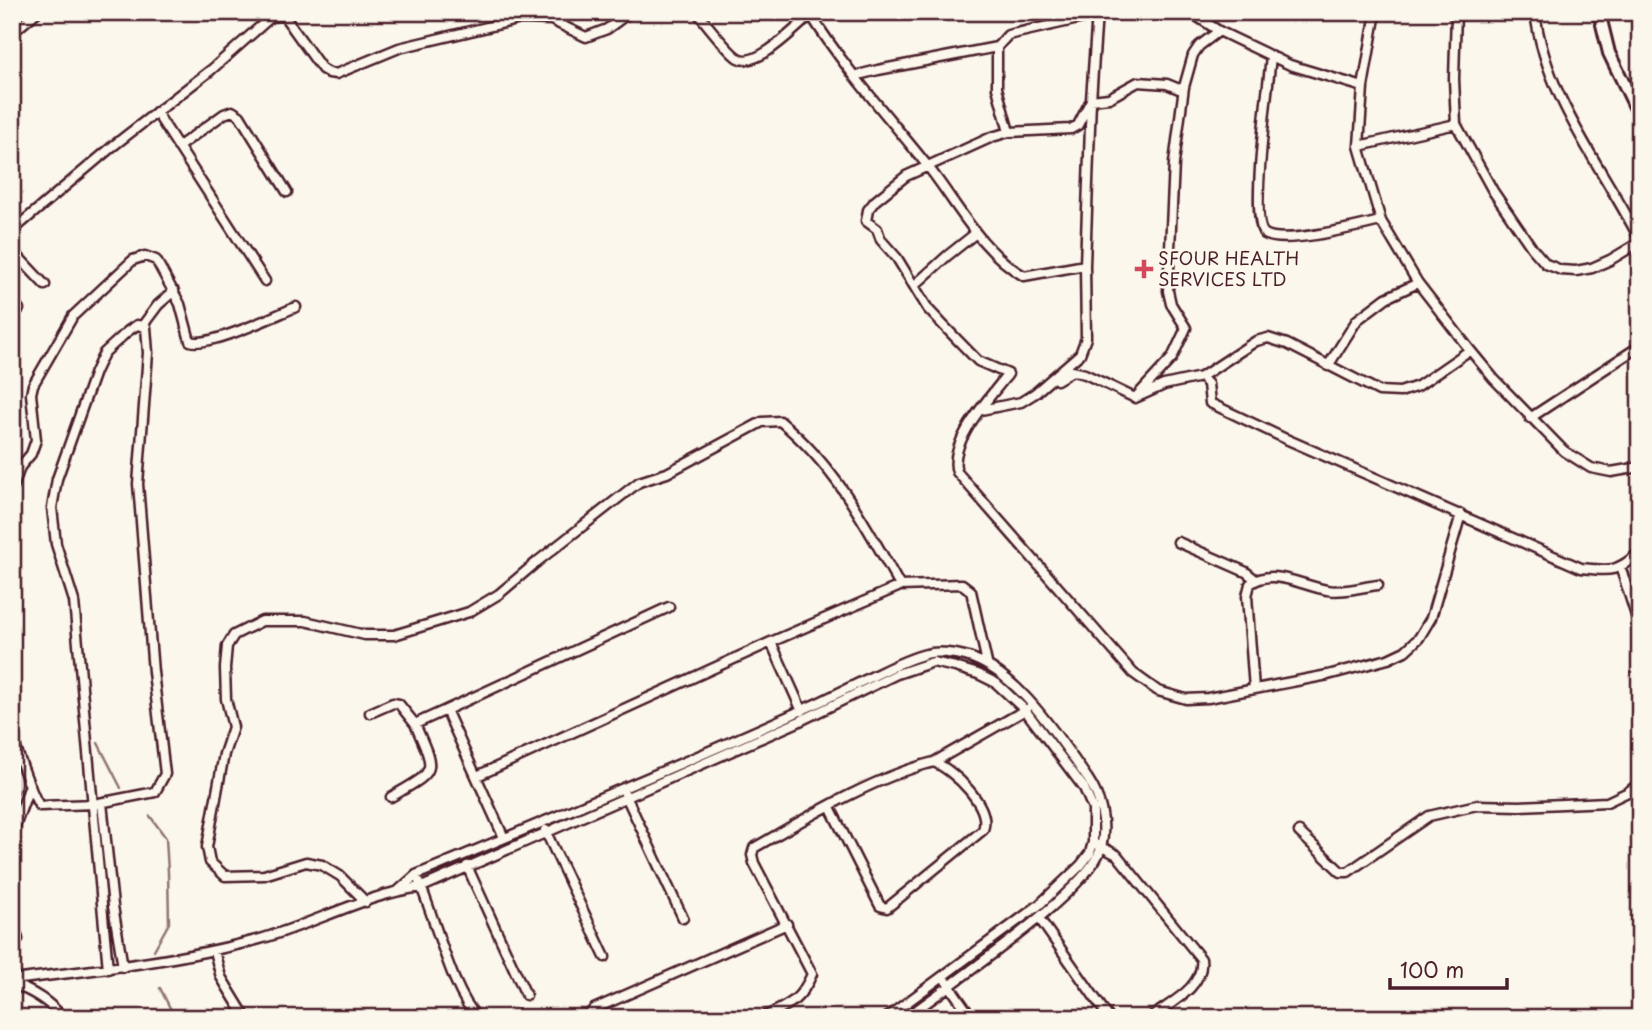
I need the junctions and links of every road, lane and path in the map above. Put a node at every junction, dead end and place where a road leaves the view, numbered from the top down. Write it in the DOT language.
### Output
graph roads {
  1 [pos="37,12"];
  2 [pos="630,12"];
  3 [pos="697,12"];
  4 [pos="1190,12"];
  5 [pos="1376,12"];
  6 [pos="1456,12"];
  7 [pos="1535,12"];
  8 [pos="1600,12"];
  9 [pos="1098,13"];
  10 [pos="812,14"];
  11 [pos="1219,31"];
  12 [pos="12,33"];
  13 [pos="997,47"];
  14 [pos="1271,55"];
  15 [pos="854,76"];
  16 [pos="1184,87"];
  17 [pos="1363,87"];
  18 [pos="1091,100"];
  19 [pos="156,113"];
  20 [pos="1640,117"];
  21 [pos="1456,124"];
  22 [pos="1009,132"];
  23 [pos="1359,146"];
  24 [pos="178,147"];
  25 [pos="928,166"];
  26 [pos="287,192"];
  27 [pos="1381,221"];
  28 [pos="12,230"];
  29 [pos="976,233"];
  30 [pos="1640,241"];
  31 [pos="12,250"];
  32 [pos="1086,265"];
  33 [pos="265,281"];
  34 [pos="1418,283"];
  35 [pos="45,285"];
  36 [pos="915,285"];
  37 [pos="174,291"];
  38 [pos="12,301"];
  39 [pos="296,307"];
  40 [pos="19,309"];
  41 [pos="143,325"];
  42 [pos="1640,346"];
  43 [pos="1470,350"];
  44 [pos="1328,366"];
  45 [pos="1008,374"];
  46 [pos="1201,377"];
  47 [pos="1034,394"];
  48 [pos="1135,398"];
  49 [pos="1530,418"];
  50 [pos="1640,467"];
  51 [pos="12,491"];
  52 [pos="1461,514"];
  53 [pos="1178,542"];
  54 [pos="1640,552"];
  55 [pos="1620,566"];
  56 [pos="1256,580"];
  57 [pos="900,586"];
  58 [pos="1378,586"];
  59 [pos="668,607"];
  60 [pos="1640,628"];
  61 [pos="771,642"];
  62 [pos="987,663"];
  63 [pos="1254,689"];
  64 [pos="1029,708"];
  65 [pos="446,710"];
  66 [pos="802,711"];
  67 [pos="370,713"];
  68 [pos="415,724"];
  69 [pos="12,737"];
  70 [pos="934,762"];
  71 [pos="477,776"];
  72 [pos="31,783"];
  73 [pos="1640,783"];
  74 [pos="625,793"];
  75 [pos="391,797"];
  76 [pos="98,804"];
  77 [pos="830,807"];
  78 [pos="544,828"];
  79 [pos="1299,832"];
  80 [pos="12,835"];
  81 [pos="504,838"];
  82 [pos="1097,844"];
  83 [pos="467,866"];
  84 [pos="416,875"];
  85 [pos="422,887"];
  86 [pos="400,890"];
  87 [pos="366,902"];
  88 [pos="683,918"];
  89 [pos="1039,918"];
  90 [pos="12,919"];
  91 [pos="787,924"];
  92 [pos="18,939"];
  93 [pos="214,951"];
  94 [pos="605,957"];
  95 [pos="122,967"];
  96 [pos="108,969"];
  97 [pos="942,976"];
  98 [pos="12,982"];
  99 [pos="949,985"];
  100 [pos="526,995"];
  101 [pos="63,1018"];
  102 [pos="246,1018"];
  103 [pos="478,1018"];
  104 [pos="586,1018"];
  105 [pos="761,1018"];
  106 [pos="886,1018"];
  107 [pos="906,1018"];
  108 [pos="972,1018"];
  109 [pos="1109,1018"];
  110 [pos="1150,1018"];
  1 -- 12 [label="street"];
  2 -- 19 [label="street"];
  3 -- 10 [label="street"];
  4 -- 11 [label="street"];
  5 -- 17 [label="street"];
  6 -- 21 [label="street"];
  7 -- 30 [label="street"];
  8 -- 20 [label="main road"];
  9 -- 13 [label="street"];
  9 -- 18 [label="street"];
  10 -- 15 [label="street"];
  11 -- 14 [label="street"];
  11 -- 16 [label="street"];
  13 -- 15 [label="street"];
  13 -- 22 [label="street"];
  14 -- 17 [label="street"];
  14 -- 27 [label="street"];
  15 -- 25 [label="street"];
  16 -- 18 [label="street"];
  16 -- 48 [label="street"];
  17 -- 23 [label="street"];
  18 -- 22 [label="street"];
  18 -- 32 [label="street"];
  19 -- 24 [label="street"];
  19 -- 28 [label="street"];
  21 -- 23 [label="street"];
  21 -- 30 [label="street"];
  22 -- 25 [label="street"];
  23 -- 27 [label="street"];
  24 -- 26 [label="street"];
  24 -- 33 [label="street"];
  25 -- 29 [label="street"];
  25 -- 36 [label="street"];
  27 -- 34 [label="street"];
  29 -- 32 [label="street"];
  29 -- 36 [label="street"];
  31 -- 35 [label="street"];
  32 -- 47 [label="street"];
  34 -- 43 [label="street"];
  34 -- 44 [label="street"];
  36 -- 45 [label="street"];
  37 -- 39 [label="street"];
  37 -- 41 [label="street"];
  37 -- 51 [label="street"];
  38 -- 40 [label="street"];
  41 -- 76 [label="street"];
  41 -- 76 [label="street"];
  42 -- 49 [label="street"];
  43 -- 44 [label="street"];
  43 -- 49 [label="street"];
  44 -- 46 [label="street"];
  45 -- 47 [label="street"];
  45 -- 63 [label="street"];
  46 -- 48 [label="street"];
  46 -- 52 [label="street"];
  47 -- 48 [label="street"];
  49 -- 50 [label="street"];
  52 -- 55 [label="street"];
  52 -- 63 [label="street"];
  53 -- 56 [label="street"];
  54 -- 55 [label="street"];
  55 -- 60 [label="street"];
  56 -- 58 [label="street"];
  56 -- 63 [label="street"];
  57 -- 61 [label="street"];
  57 -- 62 [label="street"];
  57 -- 87 [label="street"];
  59 -- 65 [label="street"];
  61 -- 66 [label="street"];
  61 -- 71 [label="street"];
  62 -- 64 [label="street"];
  62 -- 66 [label="street"];
  64 -- 70 [label="street"];
  64 -- 74 [label="street"];
  64 -- 82 [label="street"];
  65 -- 68 [label="street"];
  65 -- 71 [label="street"];
  66 -- 74 [label="street"];
  67 -- 68 [label="street"];
  68 -- 75 [label="street"];
  69 -- 72 [label="street"];
  70 -- 77 [label="street"];
  70 -- 77 [label="street"];
  71 -- 81 [label="street"];
  72 -- 76 [label="street"];
  72 -- 80 [label="street"];
  73 -- 79 [label="street"];
  74 -- 78 [label="street"];
  74 -- 88 [label="street"];
  76 -- 95 [label="street"];
  76 -- 96 [label="street"];
  77 -- 91 [label="street"];
  78 -- 81 [label="street"];
  78 -- 83 [label="street"];
  78 -- 94 [label="street"];
  81 -- 84 [label="street"];
  82 -- 89 [label="street"];
  82 -- 97 [label="street"];
  82 -- 110 [label="street"];
  83 -- 85 [label="street"];
  83 -- 100 [label="street"];
  84 -- 85 [label="street"];
  84 -- 86 [label="street"];
  85 -- 86 [label="street"];
  85 -- 103 [label="street"];
  86 -- 87 [label="street"];
  87 -- 93 [label="street"];
  89 -- 99 [label="street"];
  89 -- 109 [label="street"];
  90 -- 92 [label="street"];
  91 -- 104 [label="street"];
  91 -- 105 [label="street"];
  93 -- 95 [label="street"];
  93 -- 102 [label="street"];
  95 -- 96 [label="street"];
  96 -- 98 [label="street"];
  97 -- 99 [label="street"];
  97 -- 106 [label="street"];
  98 -- 101 [label="street"];
  99 -- 107 [label="street"];
  99 -- 108 [label="street"];
}
